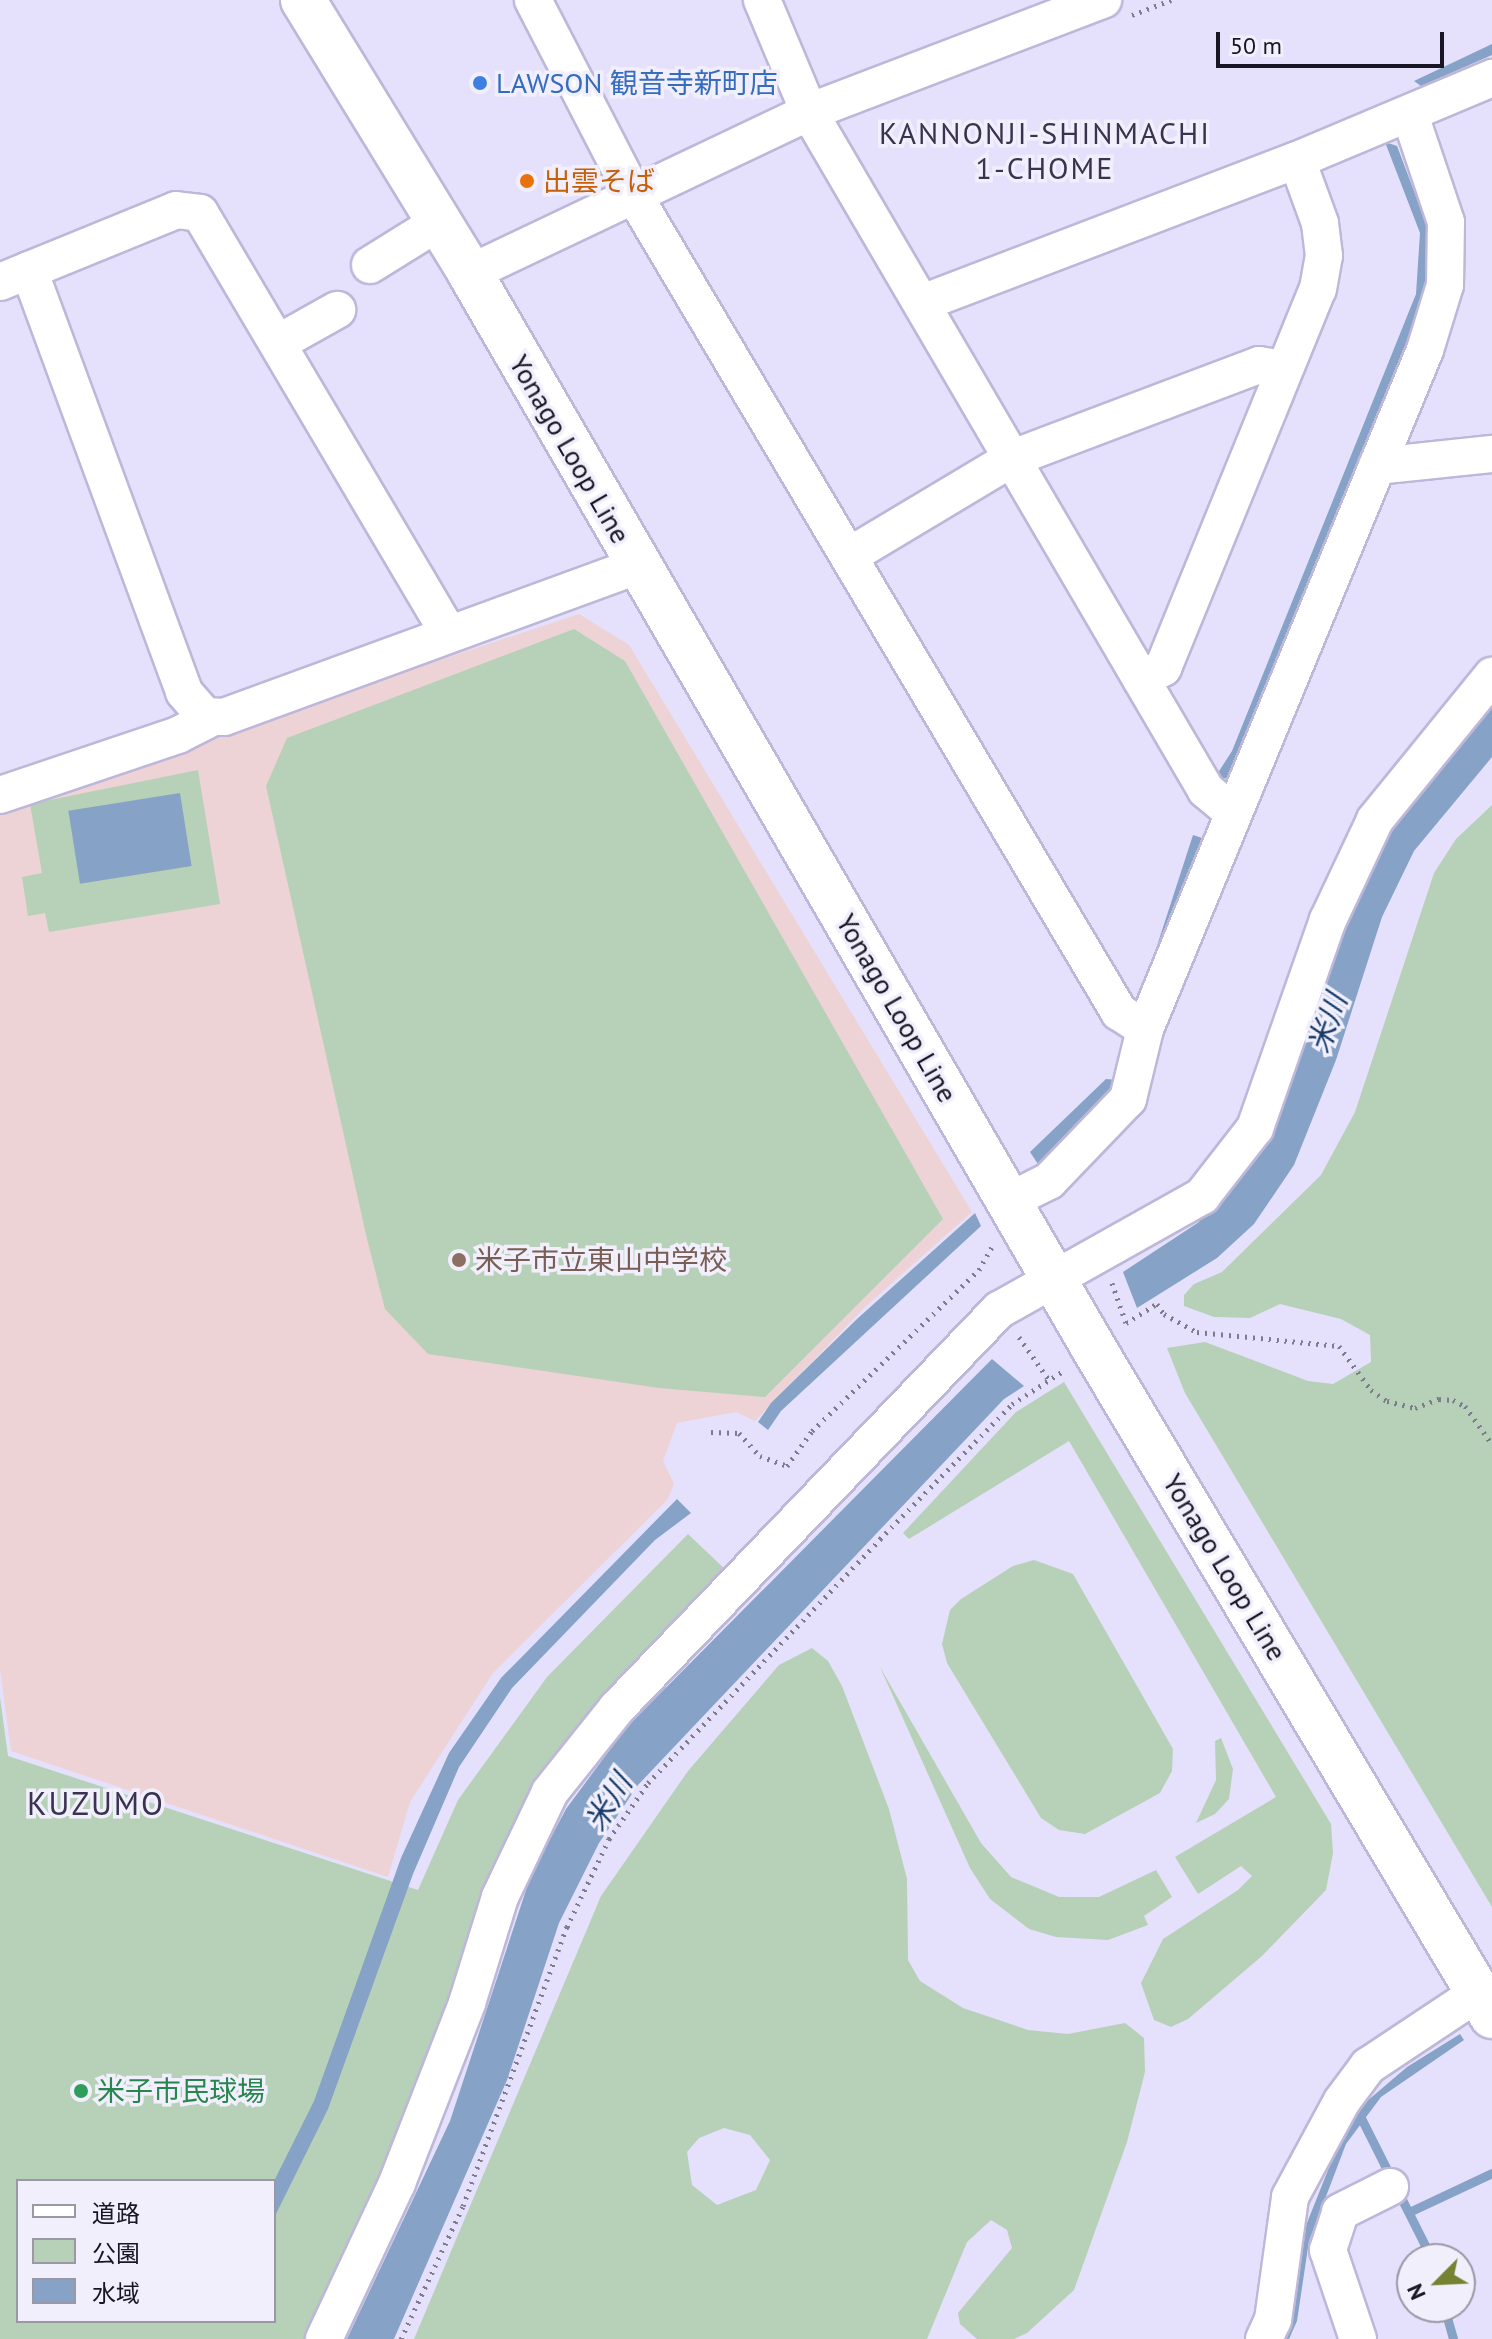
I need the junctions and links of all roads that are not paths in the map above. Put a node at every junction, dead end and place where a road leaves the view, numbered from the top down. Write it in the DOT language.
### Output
graph roads {
  1 [pos="303,0"];
  2 [pos="533,0"];
  3 [pos="762,0"];
  4 [pos="1103,0"];
  5 [pos="1021,15"];
  6 [pos="1492,78"];
  7 [pos="809,112"];
  8 [pos="1410,115"];
  9 [pos="1297,160"];
  10 [pos="632,192"];
  11 [pos="439,222"];
  12 [pos="370,265"];
  13 [pos="470,273"];
  14 [pos="14,276"];
  15 [pos="922,303"];
  16 [pos="337,310"];
  17 [pos="278,343"];
  18 [pos="1284,369"];
  19 [pos="1492,454"];
  20 [pos="1013,458"];
  21 [pos="1377,466"];
  22 [pos="849,556"];
  23 [pos="637,566"];
  24 [pos="448,633"];
  25 [pos="1492,676"];
  26 [pos="1141,679"];
  27 [pos="211,718"];
  28 [pos="0,795"];
  29 [pos="1232,812"];
  30 [pos="1145,1029"];
  31 [pos="1002,1218"];
  32 [pos="1055,1279"];
  33 [pos="1485,2004"];
  34 [pos="1390,2187"];
  35 [pos="324,2339"];
  36 [pos="1264,2339"];
  37 [pos="1358,2339"];
  1 -- 11 [label="main road, Yonago Loop Line"];
  2 -- 10 [label="street"];
  3 -- 7 [label="street"];
  4 -- 5 [label="street"];
  5 -- 7 [label="street"];
  6 -- 8 [label="street"];
  7 -- 10 [label="street"];
  7 -- 15 [label="street"];
  8 -- 9 [label="street"];
  8 -- 21 [label="street"];
  9 -- 15 [label="street"];
  9 -- 18 [label="street"];
  10 -- 13 [label="street"];
  10 -- 22 [label="street"];
  11 -- 12 [label="street"];
  11 -- 13 [label="main road, Yonago Loop Line"];
  13 -- 23 [label="main road, Yonago Loop Line"];
  14 -- 17 [label="street"];
  14 -- 27 [label="street"];
  15 -- 20 [label="street"];
  16 -- 17 [label="street"];
  17 -- 24 [label="street"];
  18 -- 20 [label="street"];
  18 -- 26 [label="street"];
  19 -- 21 [label="street"];
  20 -- 22 [label="street"];
  20 -- 26 [label="street"];
  21 -- 29 [label="street"];
  22 -- 30 [label="street"];
  23 -- 24 [label="street"];
  23 -- 31 [label="main road, Yonago Loop Line"];
  24 -- 27 [label="street"];
  25 -- 32 [label="street"];
  26 -- 29 [label="street"];
  27 -- 28 [label="street"];
  29 -- 30 [label="street"];
  30 -- 31 [label="street"];
  31 -- 32 [label="main road, Yonago Loop Line"];
  32 -- 33 [label="main road, Yonago Loop Line"];
  32 -- 35 [label="street"];
  33 -- 36 [label="street"];
  34 -- 37 [label="street"];
}
